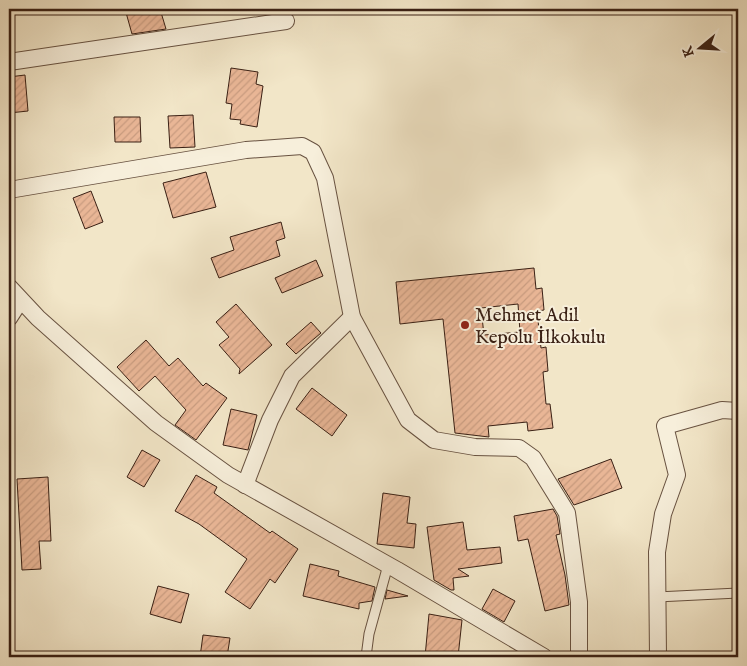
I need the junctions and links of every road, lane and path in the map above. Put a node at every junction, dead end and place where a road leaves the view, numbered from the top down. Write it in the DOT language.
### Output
graph roads {
  1 [pos="286,21"];
  2 [pos="9,62"];
  3 [pos="9,190"];
  4 [pos="9,287"];
  5 [pos="20,301"];
  6 [pos="9,318"];
  7 [pos="352,318"];
  8 [pos="738,411"];
  9 [pos="245,485"];
  10 [pos="388,565"];
  11 [pos="738,593"];
  12 [pos="656,597"];
  13 [pos="366,657"];
  14 [pos="544,657"];
  15 [pos="579,657"];
  16 [pos="658,657"];
  1 -- 2 [label="street"];
  3 -- 7 [label="street"];
  4 -- 5 [label="street"];
  5 -- 6 [label="street"];
  5 -- 9 [label="street"];
  7 -- 9 [label="street"];
  7 -- 15 [label="street"];
  8 -- 12 [label="street"];
  9 -- 10 [label="street"];
  10 -- 13 [label="lane"];
  10 -- 14 [label="street"];
  11 -- 12 [label="lane"];
  12 -- 16 [label="street"];
}
